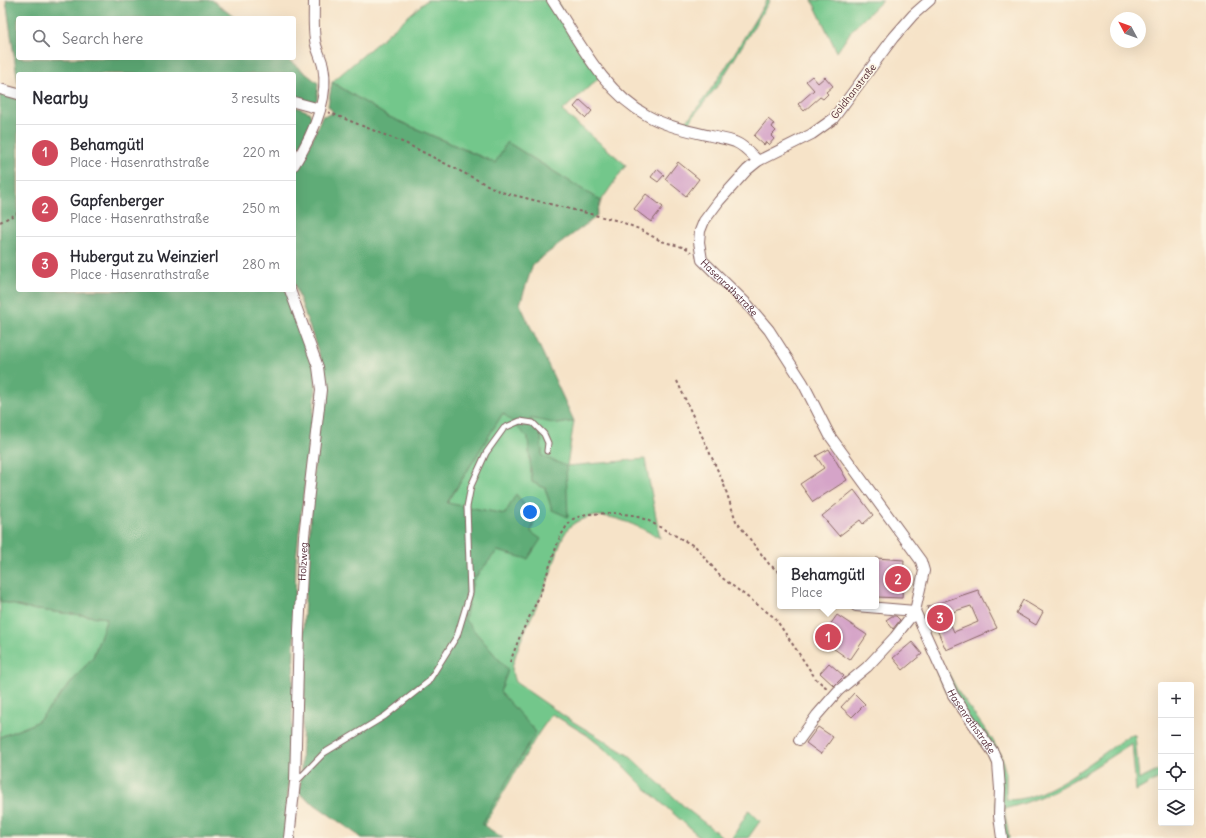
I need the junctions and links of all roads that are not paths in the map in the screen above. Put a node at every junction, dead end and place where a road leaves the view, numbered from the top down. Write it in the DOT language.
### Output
graph roads {
  1 [pos="314,0"];
  2 [pos="552,0"];
  3 [pos="930,0"];
  4 [pos="0,89"];
  5 [pos="16,93"];
  6 [pos="296,103"];
  7 [pos="320,110"];
  8 [pos="758,161"];
  9 [pos="296,162"];
  10 [pos="291,292"];
  11 [pos="546,451"];
  12 [pos="879,608"];
  13 [pos="915,611"];
  14 [pos="798,740"];
  15 [pos="295,782"];
  16 [pos="289,838"];
  17 [pos="1002,838"];
  1 -- 7 [label="street"];
  2 -- 8 [label="street"];
  3 -- 8 [label="street, Goldhanstraße"];
  4 -- 5 [label="street"];
  6 -- 7 [label="street"];
  7 -- 9 [label="street"];
  8 -- 13 [label="street, Hasenrathstraße"];
  10 -- 15 [label="street, Holzweg"];
  11 -- 15 [label="lane"];
  12 -- 13 [label="street"];
  13 -- 14 [label="street, Hasenrathstraße"];
  13 -- 17 [label="street, Hasenrathstraße"];
  15 -- 16 [label="street, Holzweg"];
}
